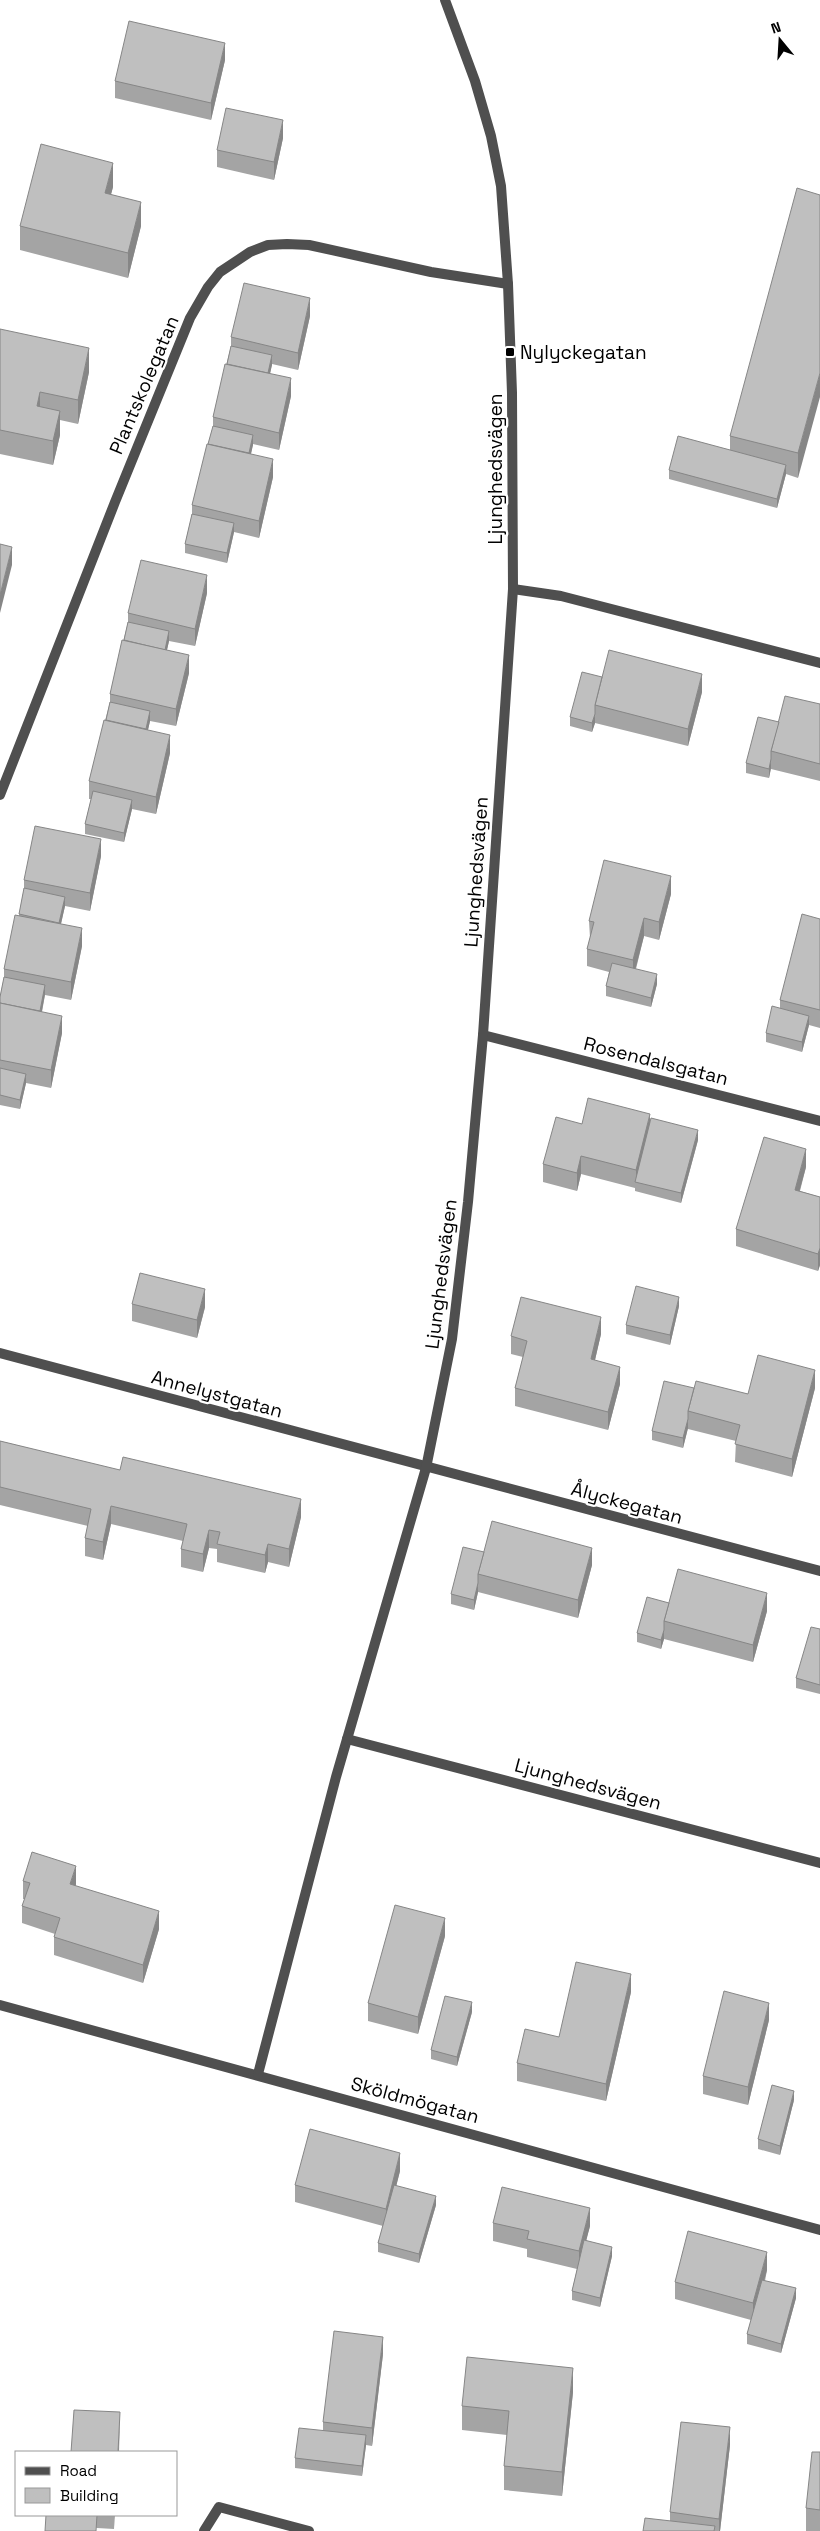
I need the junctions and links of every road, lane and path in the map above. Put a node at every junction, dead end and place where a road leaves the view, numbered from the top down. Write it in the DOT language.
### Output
graph roads {
  1 [pos="445,0"];
  2 [pos="508,284"];
  3 [pos="513,589"];
  4 [pos="820,663"];
  5 [pos="0,795"];
  6 [pos="483,1035"];
  7 [pos="820,1121"];
  8 [pos="0,1353"];
  9 [pos="426,1468"];
  10 [pos="820,1572"];
  11 [pos="347,1739"];
  12 [pos="820,1863"];
  13 [pos="0,2005"];
  14 [pos="258,2074"];
  15 [pos="820,2230"];
  16 [pos="204,2531"];
  17 [pos="309,2531"];
  1 -- 2 [label="street, Ljunghedsvägen"];
  2 -- 3 [label="street, Ljunghedsvägen"];
  2 -- 5 [label="street, Plantskolegatan"];
  3 -- 4 [label="street"];
  3 -- 6 [label="street, Ljunghedsvägen"];
  6 -- 7 [label="street, Rosendalsgatan"];
  6 -- 9 [label="street, Ljunghedsvägen"];
  8 -- 9 [label="street, Annelystgatan"];
  9 -- 10 [label="street, Ålyckegatan"];
  9 -- 11 [label="street, Ljunghedsvägen"];
  11 -- 12 [label="street, Ljunghedsvägen"];
  11 -- 14 [label="street, Ljunghedsvägen"];
  13 -- 14 [label="street, Sköldmögatan"];
  14 -- 15 [label="street, Sköldmögatan"];
  16 -- 17 [label="street"];
}
